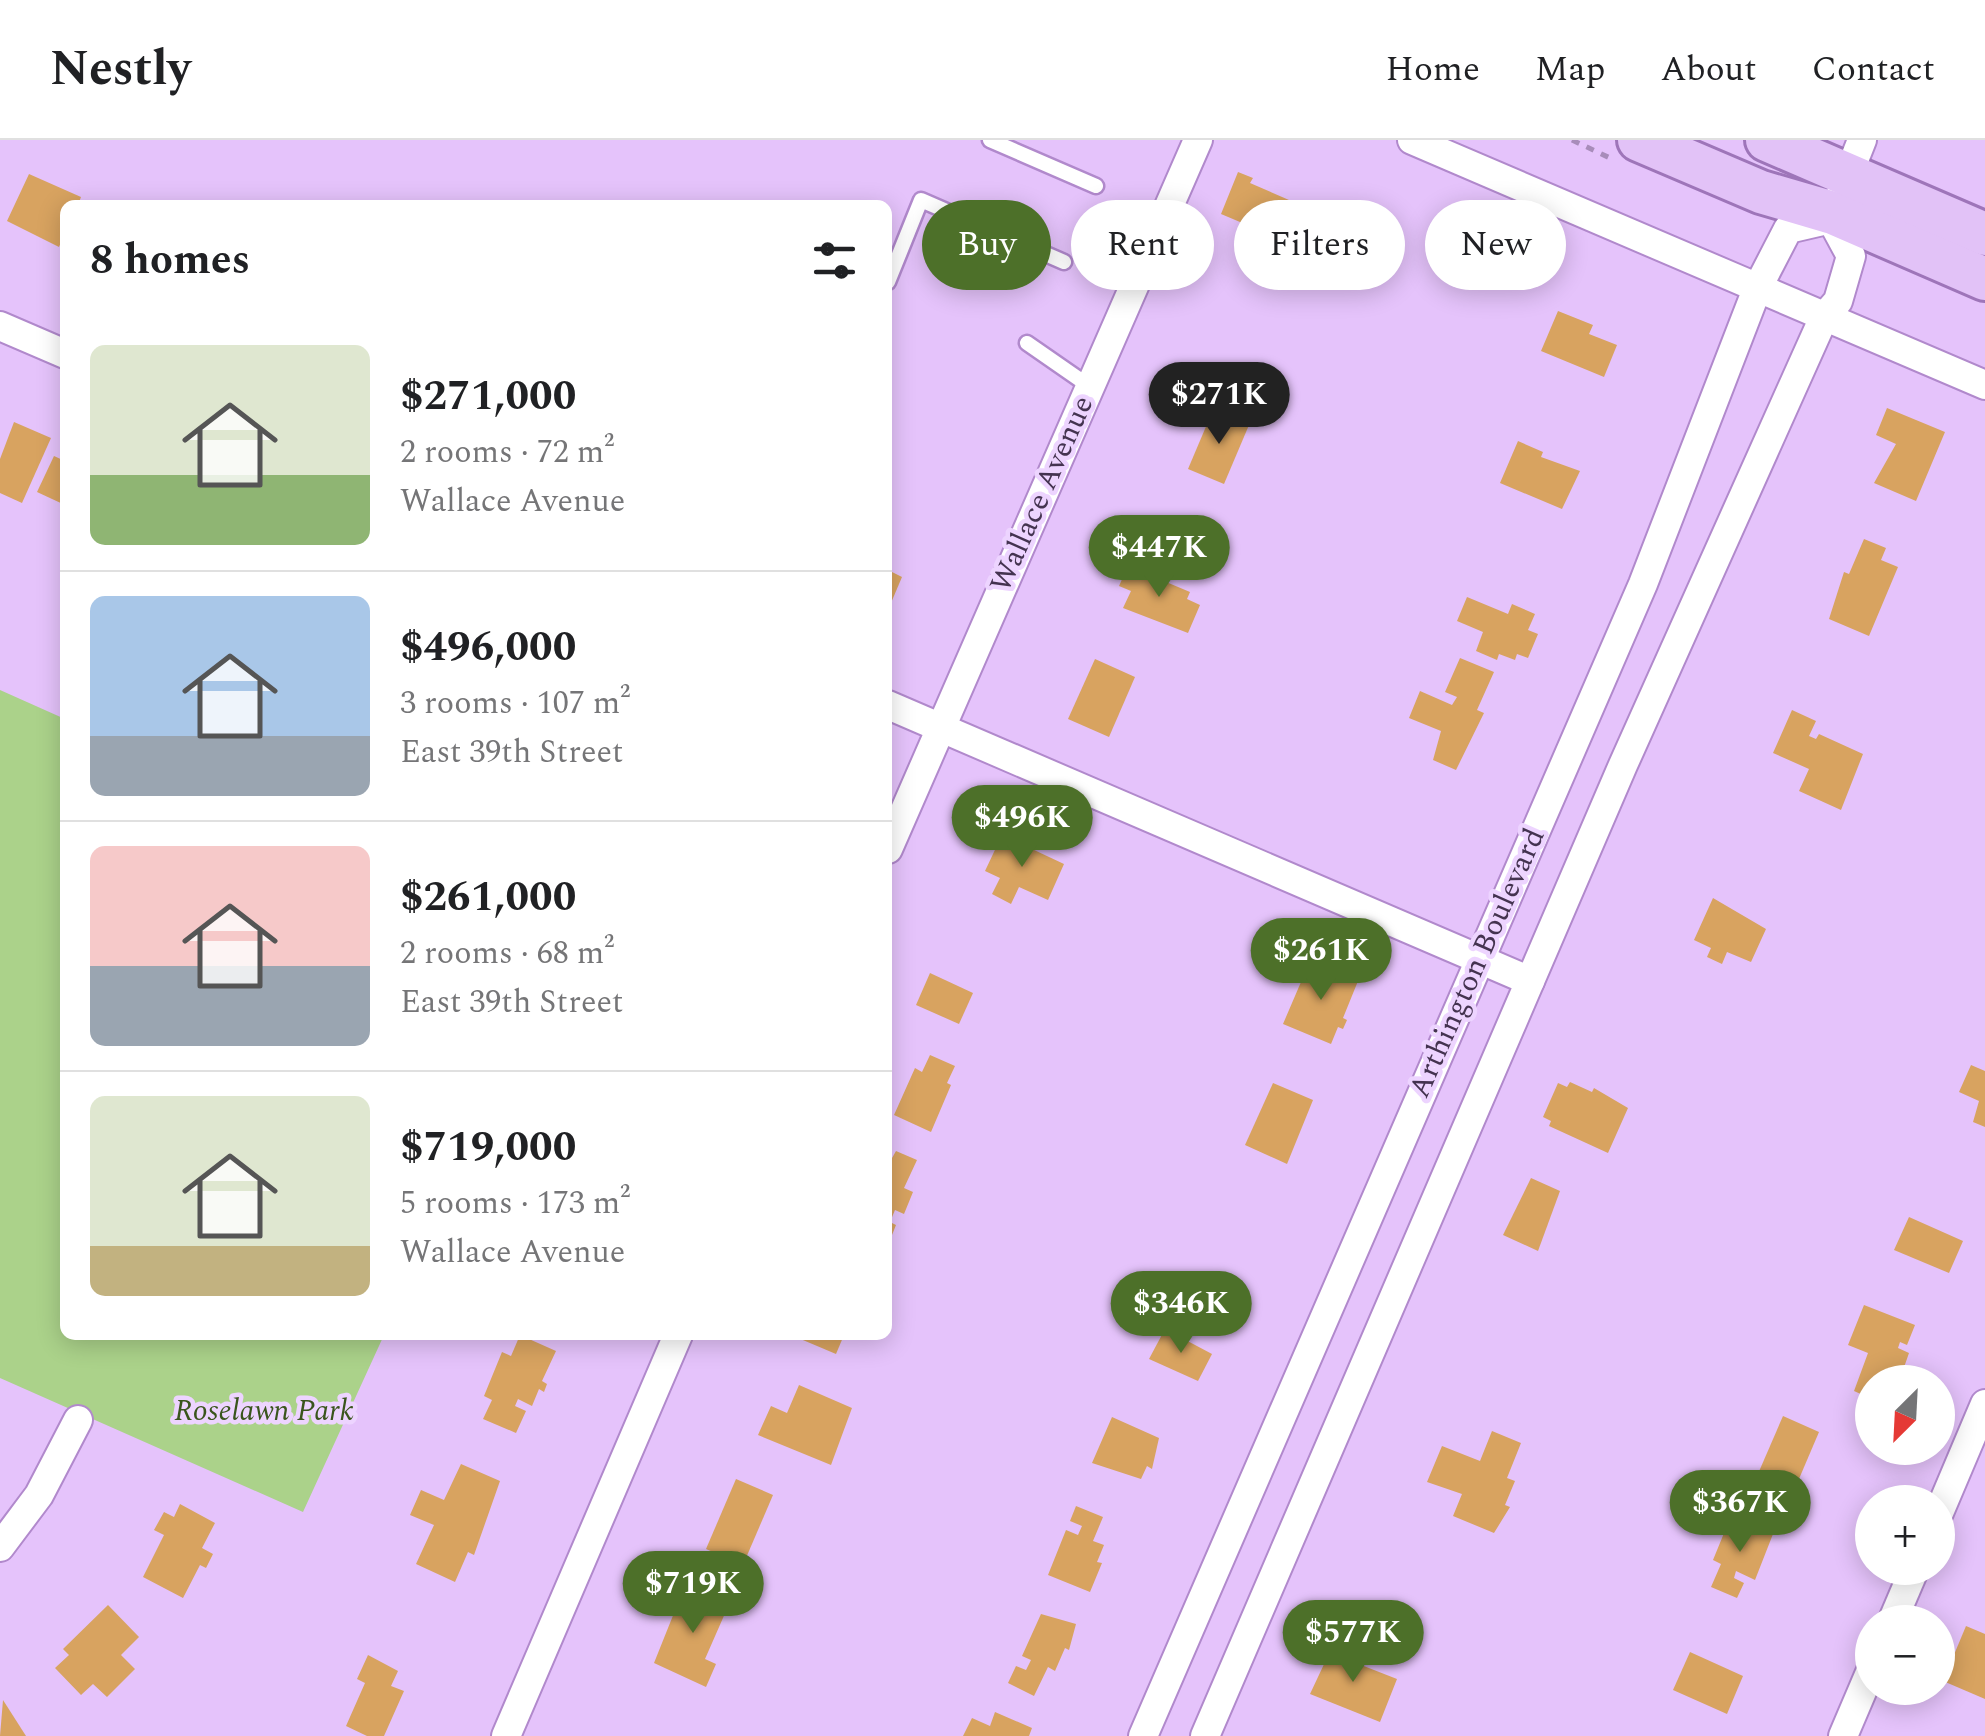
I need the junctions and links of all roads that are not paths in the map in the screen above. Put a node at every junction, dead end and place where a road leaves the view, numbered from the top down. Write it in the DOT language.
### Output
graph roads {
  1 [pos="990,140"];
  2 [pos="1198,140"];
  3 [pos="1412,140"];
  4 [pos="1639,140"];
  5 [pos="1767,140"];
  6 [pos="1096,186"];
  7 [pos="1843,187"];
  8 [pos="1985,234"];
  9 [pos="1064,262"];
  10 [pos="892,272"];
  11 [pos="1985,278"];
  12 [pos="1757,290"];
  13 [pos="1824,317"];
  14 [pos="0,326"];
  15 [pos="1028,343"];
  16 [pos="60,352"];
  17 [pos="1985,385"];
  18 [pos="1089,386"];
  19 [pos="892,707"];
  20 [pos="940,728"];
  21 [pos="892,840"];
  22 [pos="1478,959"];
  23 [pos="1530,981"];
  24 [pos="676,1340"];
  25 [pos="1985,1404"];
  26 [pos="78,1420"];
  27 [pos="1951,1485"];
  28 [pos="0,1546"];
  29 [pos="1856,1705"];
  30 [pos="506,1736"];
  31 [pos="1143,1736"];
  32 [pos="1205,1736"];
  33 [pos="1843,1736"];
  1 -- 6 [label="lane"];
  2 -- 18 [label="street, Wallace Avenue"];
  3 -- 12 [label="street"];
  4 -- 7 [label="main road"];
  5 -- 7 [label="main road"];
  7 -- 8 [label="main road"];
  7 -- 11 [label="main road"];
  7 -- 12 [label="street, Arthington Boulevard"];
  7 -- 13 [label="street, Arthington Boulevard"];
  9 -- 10 [label="lane"];
  12 -- 13 [label="street"];
  12 -- 22 [label="street, Arthington Boulevard"];
  13 -- 17 [label="street"];
  13 -- 23 [label="street, Arthington Boulevard"];
  14 -- 16 [label="street"];
  15 -- 18 [label="lane"];
  18 -- 20 [label="street, Wallace Avenue"];
  19 -- 20 [label="street"];
  20 -- 21 [label="street, Wallace Avenue"];
  20 -- 22 [label="street"];
  22 -- 23 [label="street"];
  22 -- 31 [label="street, Arthington Boulevard"];
  23 -- 32 [label="street, Arthington Boulevard"];
  24 -- 30 [label="street"];
  25 -- 27 [label="street"];
  26 -- 28 [label="street"];
  29 -- 33 [label="street"];
}
